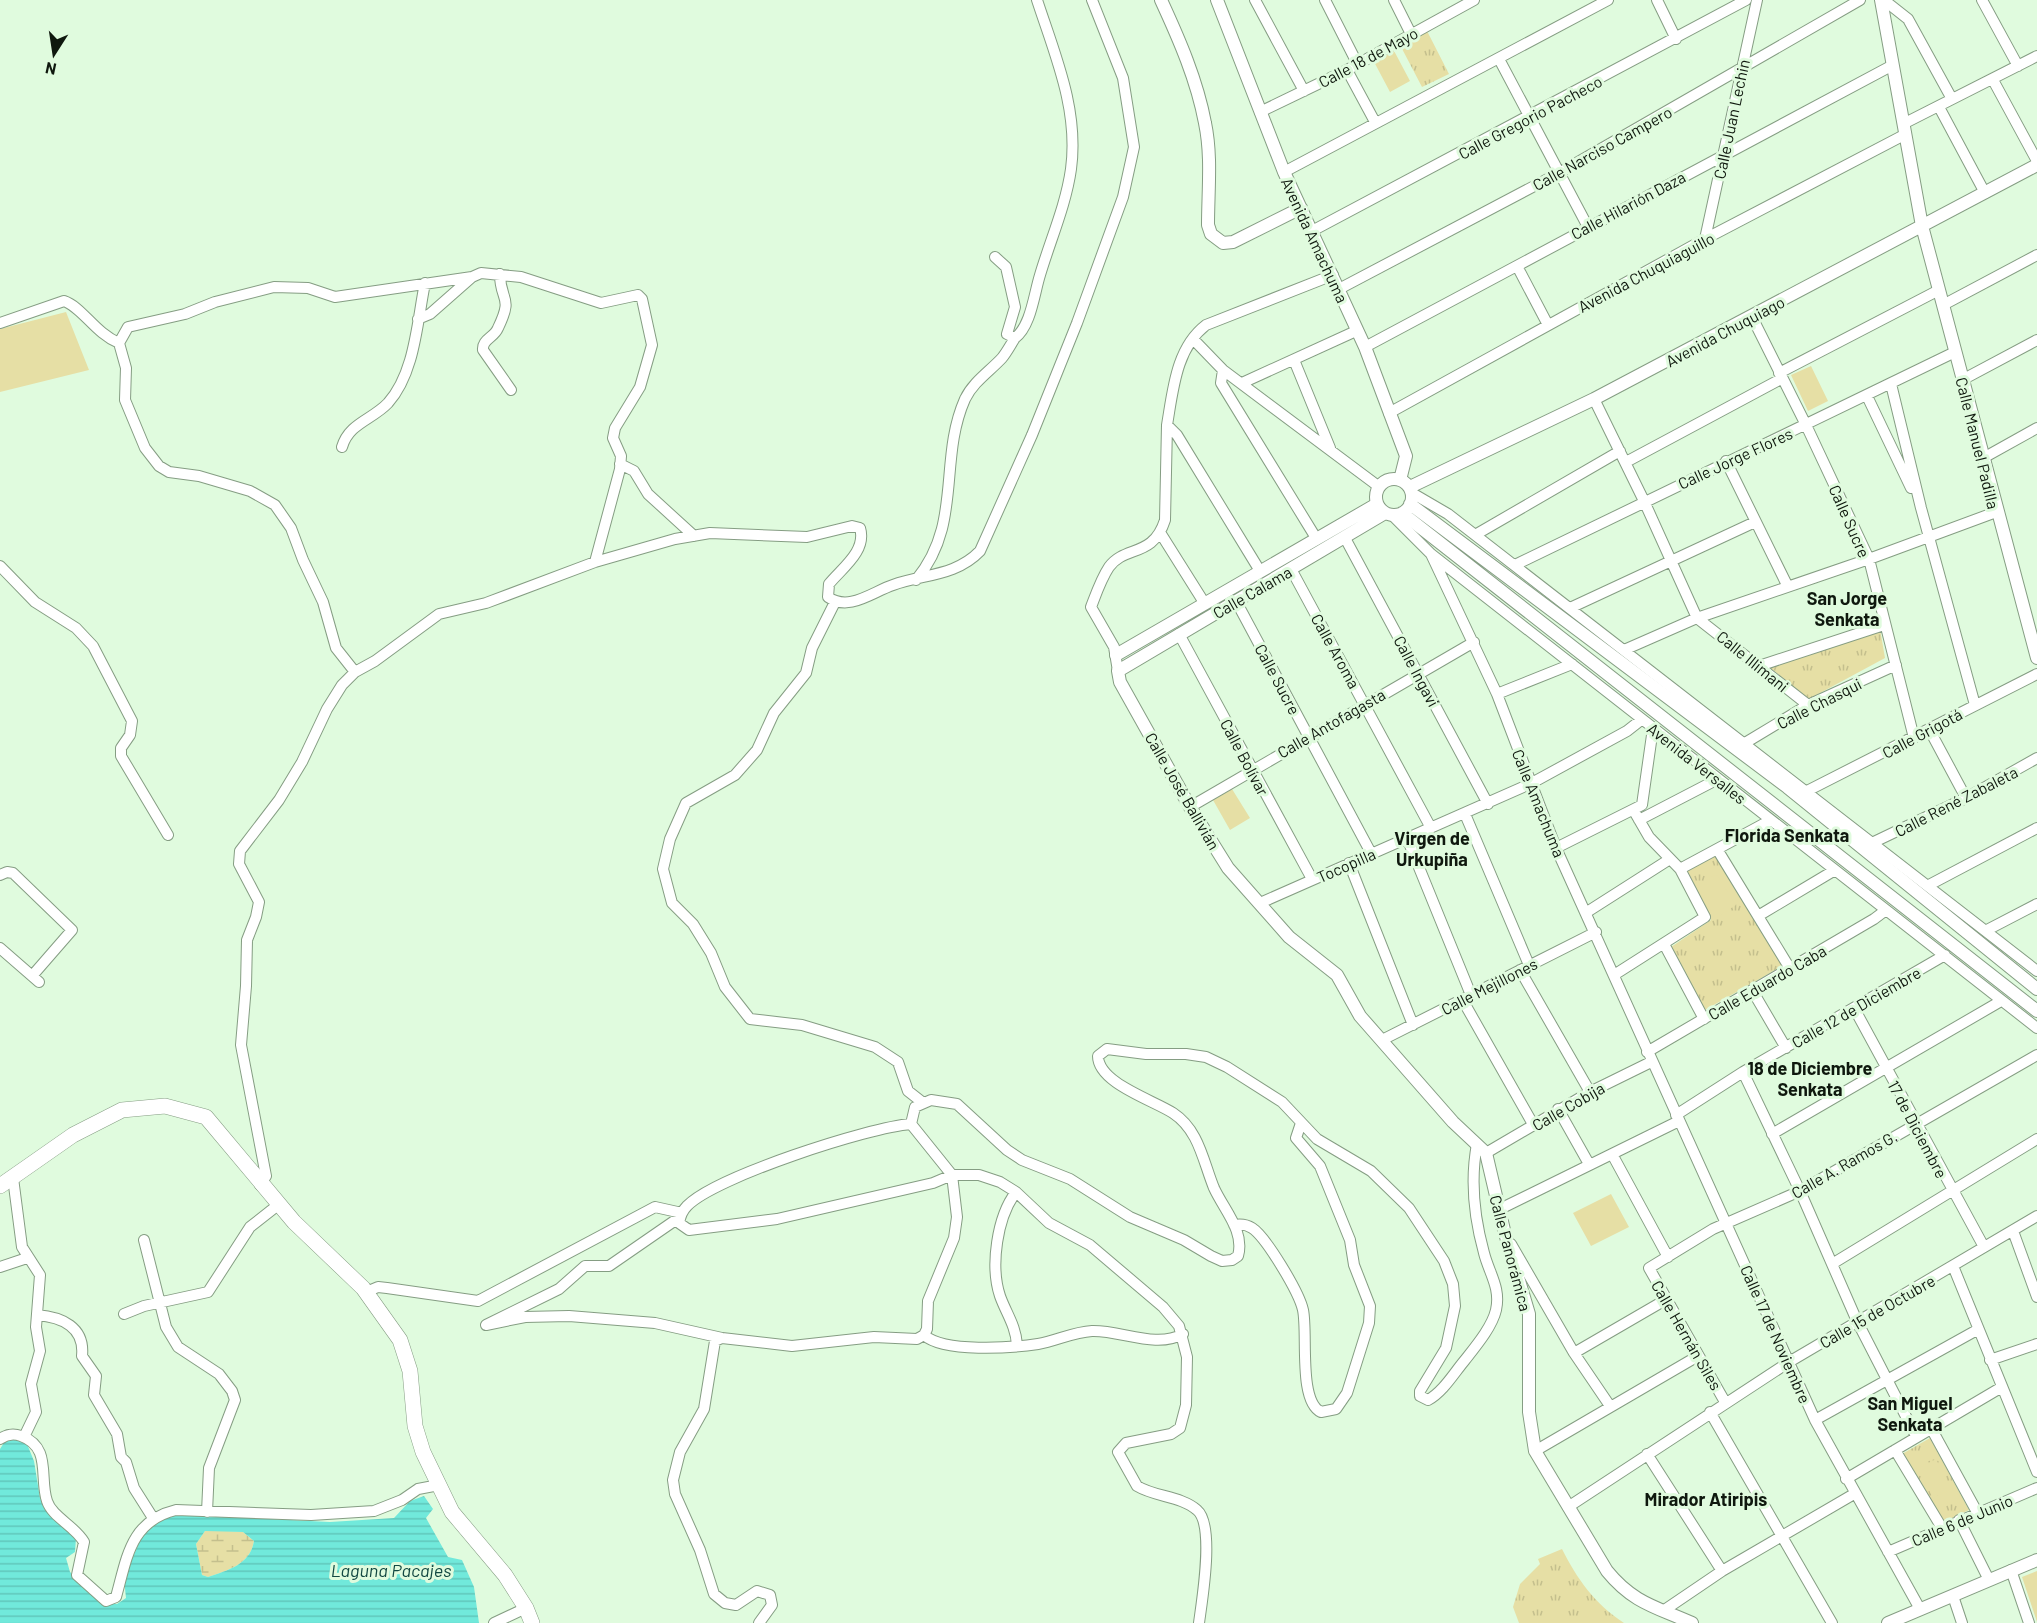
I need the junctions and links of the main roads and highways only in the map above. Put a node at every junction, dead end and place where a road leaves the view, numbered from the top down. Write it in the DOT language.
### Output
graph roads {
  1 [pos="7,1182"];
  2 [pos="532,1623"];
  1 -- 2 [label="main road"];
}
